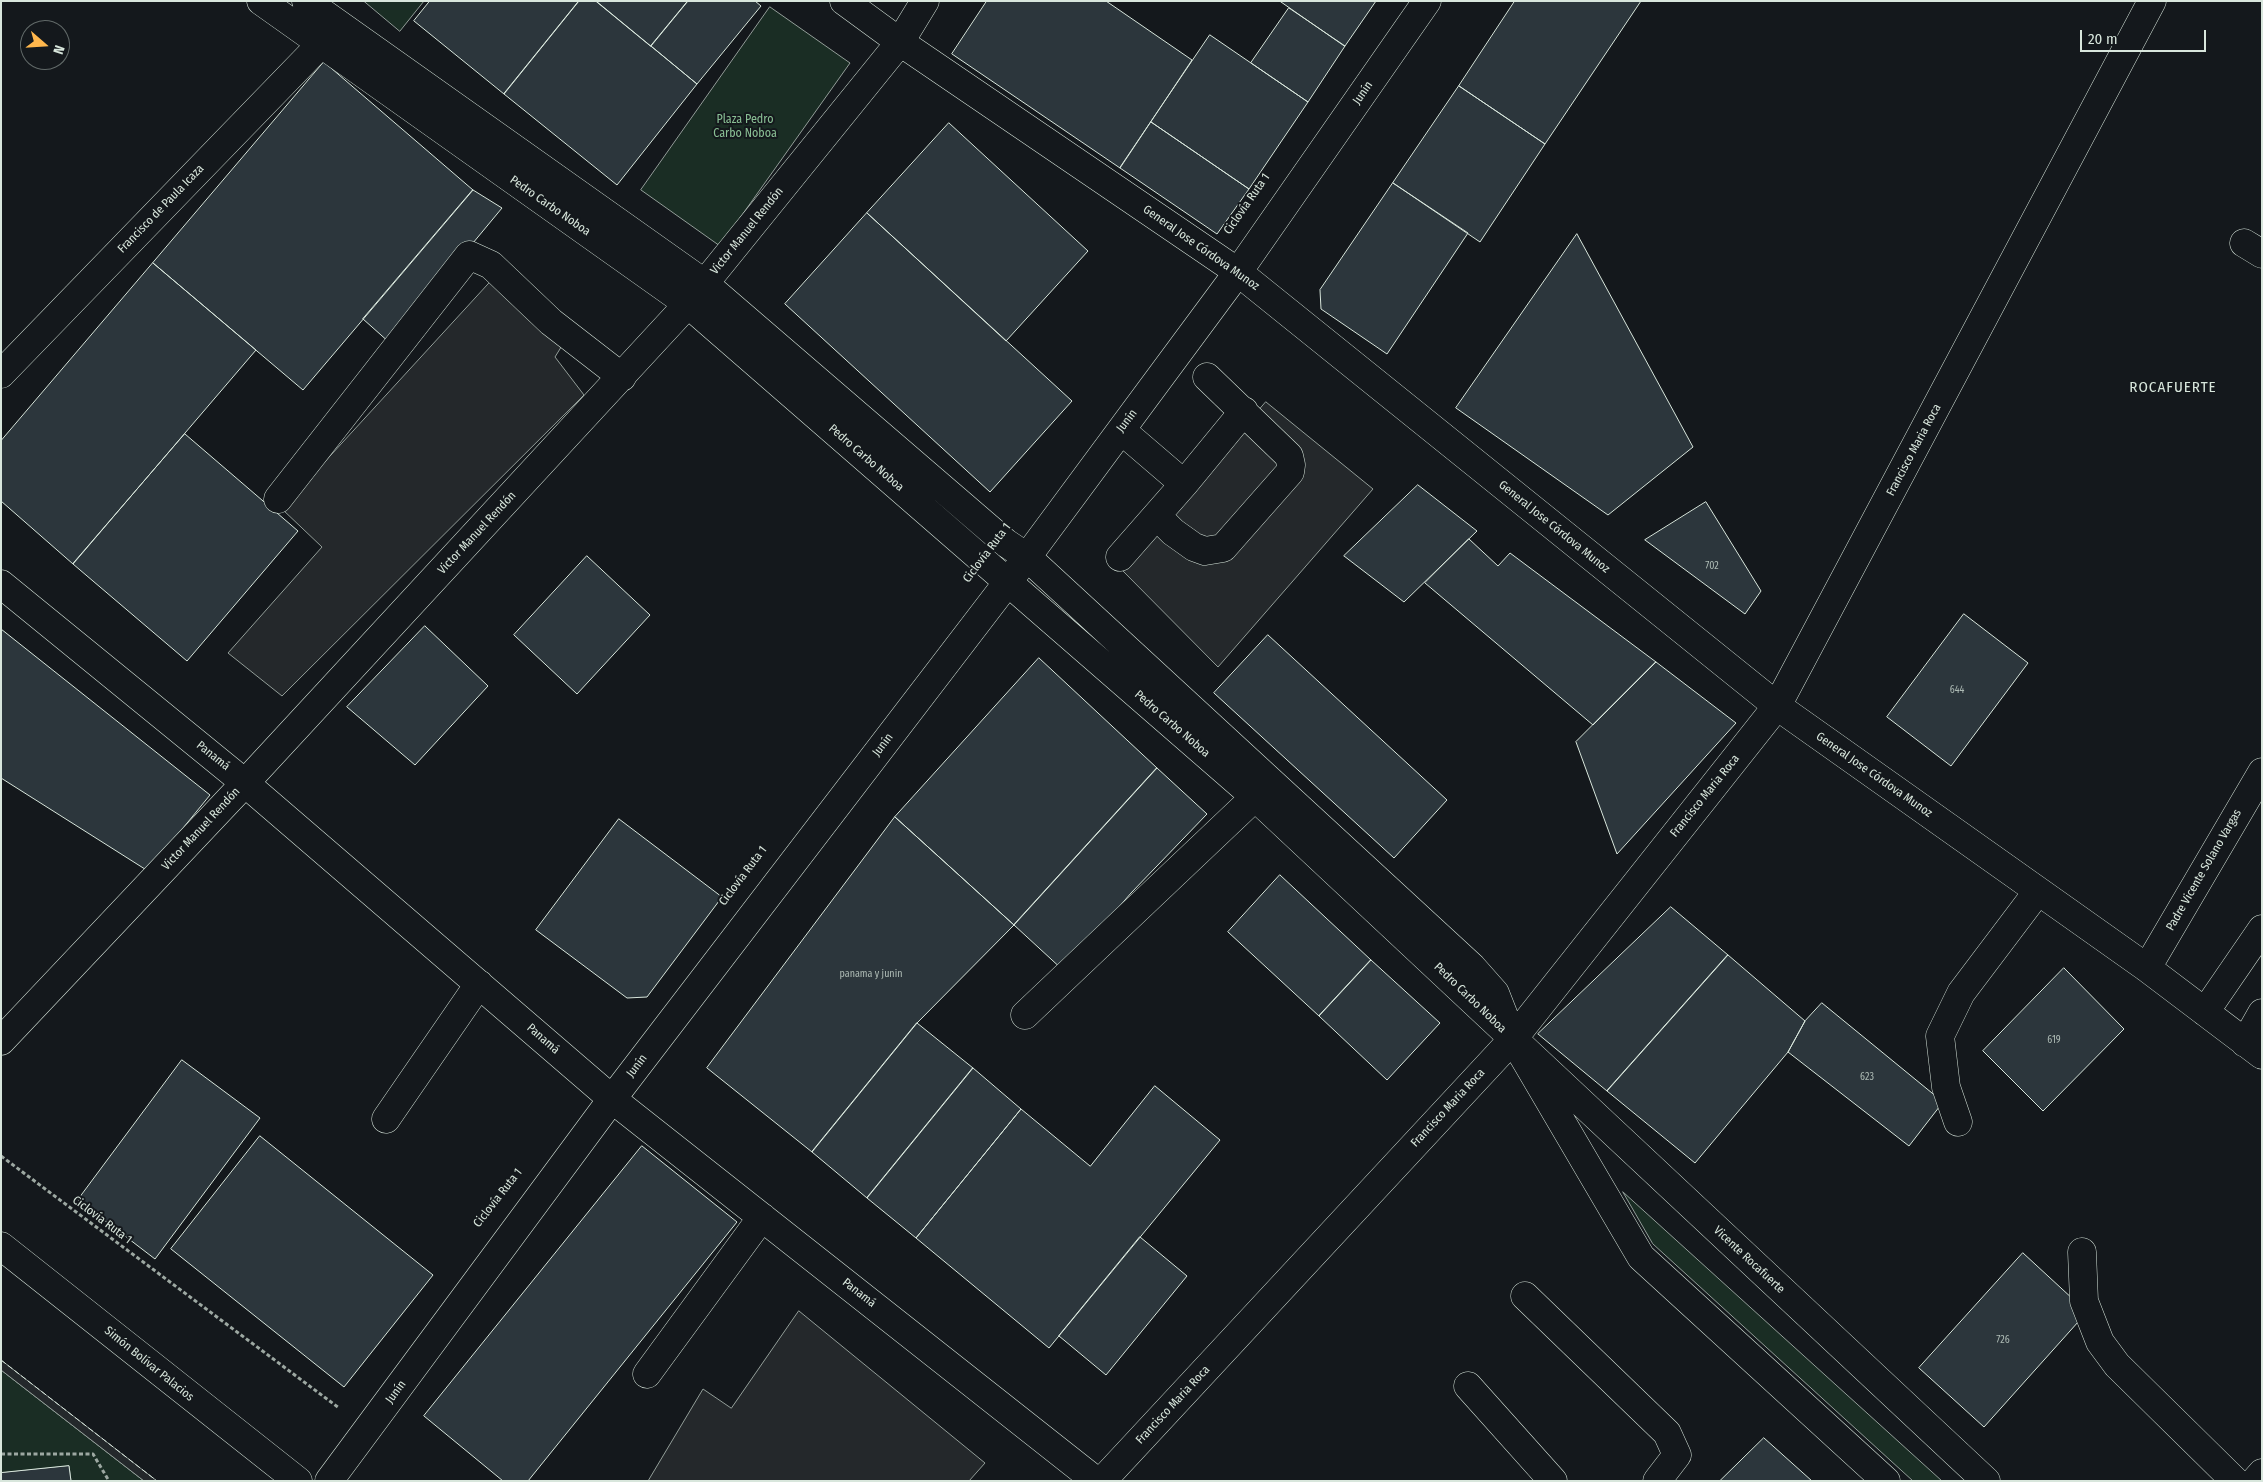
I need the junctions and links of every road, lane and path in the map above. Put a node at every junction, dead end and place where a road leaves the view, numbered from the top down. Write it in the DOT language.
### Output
graph roads {
  1 [pos="261,1"];
  2 [pos="306,1"];
  3 [pos="844,1"];
  4 [pos="925,1"];
  5 [pos="1427,1"];
  6 [pos="2152,1"];
  7 [pos="900,42"];
  8 [pos="321,44"];
  9 [pos="1238,272"];
  10 [pos="696,294"];
  11 [pos="1,374"];
  12 [pos="622,377"];
  13 [pos="1207,377"];
  14 [pos="1244,410"];
  15 [pos="1121,430"];
  16 [pos="1184,484"];
  17 [pos="278,499"];
  18 [pos="1157,516"];
  19 [pos="1027,557"];
  20 [pos="1120,557"];
  21 [pos="1008,582"];
  22 [pos="1,584"];
  23 [pos="1777,706"];
  24 [pos="2262,772"];
  25 [pos="245,783"];
  26 [pos="1255,797"];
  27 [pos="2038,891"];
  28 [pos="2262,929"];
  29 [pos="2147,968"];
  30 [pos="479,984"];
  31 [pos="2205,1012"];
  32 [pos="2262,1013"];
  33 [pos="1025,1015"];
  34 [pos="1512,1039"];
  35 [pos="1,1041"];
  36 [pos="2254,1049"];
  37 [pos="612,1099"];
  38 [pos="386,1119"];
  39 [pos="1958,1122"];
  40 [pos="1,1156"];
  41 [pos="762,1217"];
  42 [pos="1,1246"];
  43 [pos="2082,1252"];
  44 [pos="1525,1296"];
  45 [pos="647,1374"];
  46 [pos="1468,1386"];
  47 [pos="343,1410"];
  48 [pos="1,1454"];
  49 [pos="2262,1473"];
  50 [pos="108,1481"];
  51 [pos="298,1481"];
  52 [pos="329,1481"];
  53 [pos="1096,1481"];
  54 [pos="1102,1481"];
  55 [pos="1553,1481"];
  56 [pos="1656,1481"];
  57 [pos="1886,1481"];
  58 [pos="1986,1481"];
  59 [pos="2235,1481"];
  60 [pos="2255,1481"];
  1 -- 8 [label="street, Pedro Carbo Noboa"];
  2 -- 10 [label="street, Pedro Carbo Noboa"];
  3 -- 7 [label="street, General Jose Córdova Munoz"];
  4 -- 7 [label="street, Victor Manuel Rendón"];
  5 -- 9 [label="street, Junín"];
  6 -- 23 [label="street, Francisco Maria Roca"];
  7 -- 9 [label="street, General Jose Córdova Munoz"];
  7 -- 10 [label="street, Victor Manuel Rendón"];
  8 -- 10 [label="street, Pedro Carbo Noboa"];
  8 -- 11 [label="street, Francisco de Paula Icaza"];
  9 -- 15 [label="street, Junín"];
  9 -- 23 [label="street, General Jose Córdova Munoz"];
  10 -- 12 [label="street, Victor Manuel Rendón"];
  10 -- 19 [label="street, Pedro Carbo Noboa"];
  10 -- 21 [label="street, Pedro Carbo Noboa"];
  12 -- 17 [label="street"];
  12 -- 25 [label="street, Victor Manuel Rendón"];
  13 -- 14 [label="street"];
  14 -- 16 [label="street"];
  14 -- 18 [label="street"];
  15 -- 16 [label="street"];
  15 -- 19 [label="street, Junín"];
  16 -- 18 [label="street"];
  18 -- 20 [label="street"];
  19 -- 21 [label="street, Junín"];
  19 -- 34 [label="street, Pedro Carbo Noboa"];
  21 -- 26 [label="street, Pedro Carbo Noboa"];
  21 -- 37 [label="street, Junín"];
  22 -- 25 [label="street, Panamá"];
  23 -- 27 [label="street, General Jose Córdova Munoz"];
  23 -- 34 [label="street, Francisco Maria Roca"];
  24 -- 29 [label="street, Padre Vicente Solano Vargas"];
  25 -- 30 [label="street, Panamá"];
  25 -- 35 [label="street, Victor Manuel Rendón"];
  26 -- 33 [label="street"];
  26 -- 34 [label="street, Pedro Carbo Noboa"];
  27 -- 29 [label="street, General Jose Córdova Munoz"];
  27 -- 39 [label="street"];
  28 -- 31 [label="street"];
  29 -- 31 [label="street, General Jose Córdova Munoz"];
  30 -- 37 [label="street, Panamá"];
  30 -- 38 [label="street"];
  31 -- 36 [label="street, General Jose Córdova Munoz"];
  32 -- 36 [label="street"];
  34 -- 54 [label="street, Francisco Maria Roca"];
  34 -- 57 [label="street"];
  34 -- 58 [label="street, Vicente Rocafuerte"];
  37 -- 41 [label="street, Panamá"];
  37 -- 52 [label="street, Junín"];
  40 -- 47 [label="path, Ciclovía Ruta 1"];
  41 -- 45 [label="street"];
  41 -- 53 [label="street, Panamá"];
  42 -- 51 [label="street, Simón Bolívar Palacios"];
  43 -- 59 [label="street"];
  44 -- 56 [label="street"];
  46 -- 55 [label="street"];
  48 -- 50 [label="path"];
  49 -- 60 [label="street"];
}
